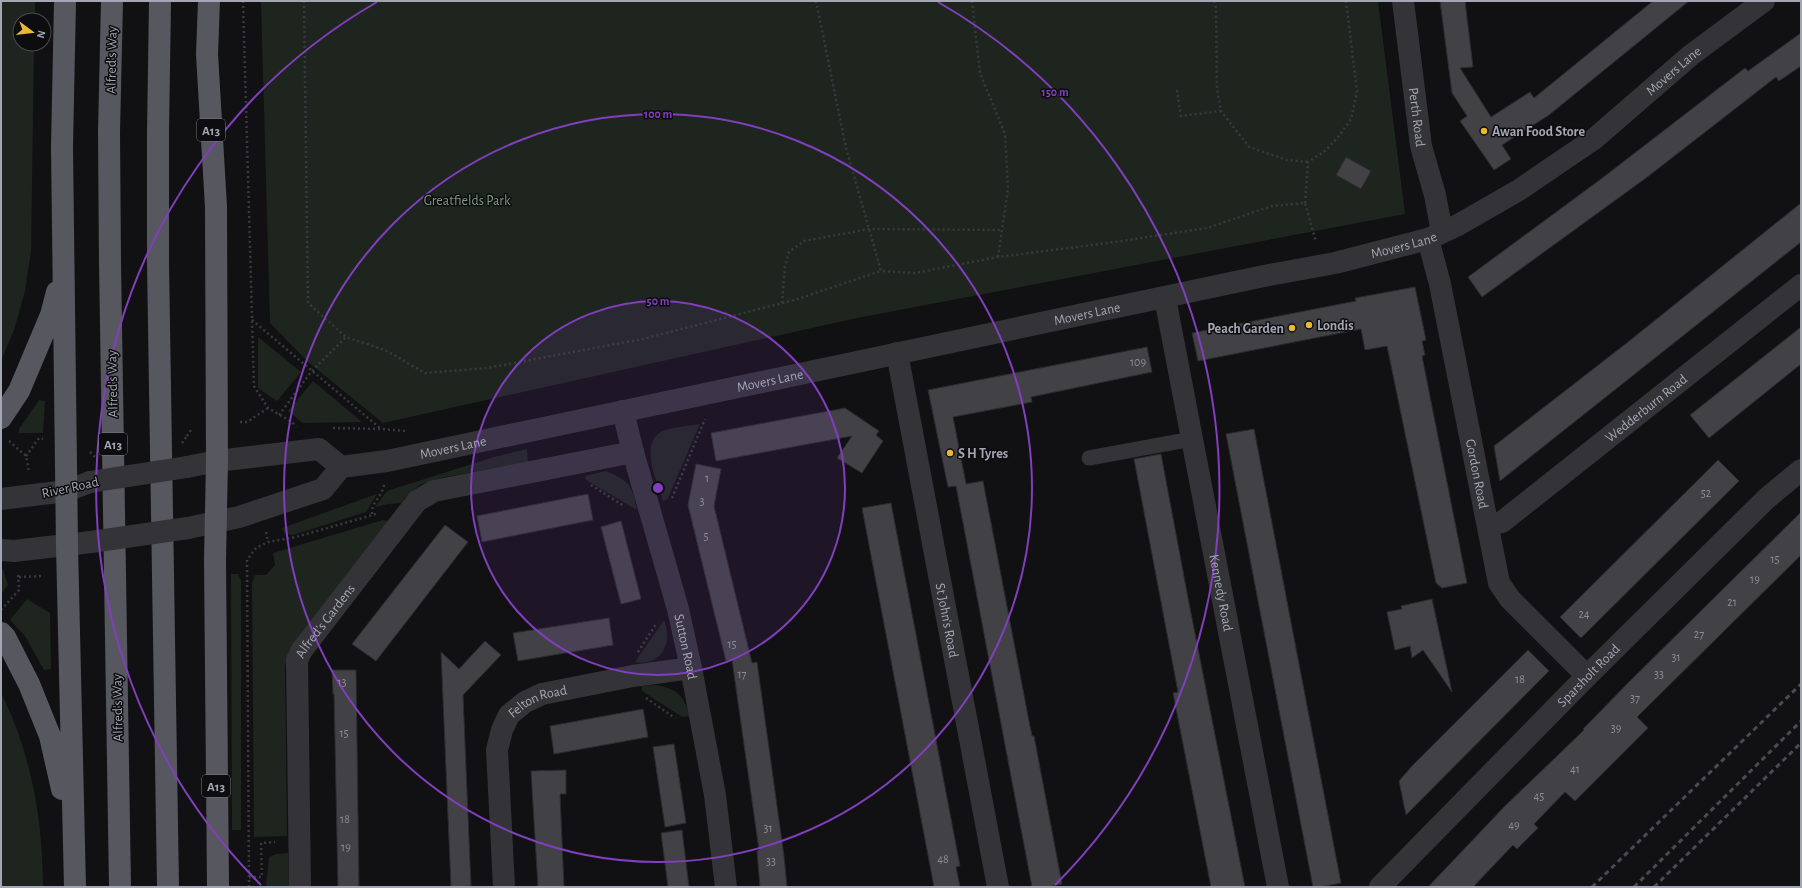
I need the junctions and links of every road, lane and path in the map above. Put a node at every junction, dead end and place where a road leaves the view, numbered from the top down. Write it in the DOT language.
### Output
graph roads {
  1 [pos="66,1"];
  2 [pos="112,1"];
  3 [pos="160,1"];
  4 [pos="208,1"];
  5 [pos="243,1"];
  6 [pos="304,1"];
  7 [pos="816,1"];
  8 [pos="972,1"];
  9 [pos="1214,1"];
  10 [pos="1346,1"];
  11 [pos="1402,1"];
  12 [pos="1764,1"];
  13 [pos="1177,90"];
  14 [pos="1221,111"];
  15 [pos="1308,162"];
  16 [pos="1305,203"];
  17 [pos="869,229"];
  18 [pos="1002,230"];
  19 [pos="1435,235"];
  20 [pos="1316,242"];
  21 [pos="998,257"];
  22 [pos="64,259"];
  23 [pos="881,271"];
  24 [pos="1801,285"];
  25 [pos="1165,298"];
  26 [pos="782,303"];
  27 [pos="251,320"];
  28 [pos="346,337"];
  29 [pos="896,353"];
  30 [pos="311,372"];
  31 [pos="268,408"];
  32 [pos="623,411"];
  33 [pos="279,415"];
  34 [pos="705,419"];
  35 [pos="247,422"];
  36 [pos="3,427"];
  37 [pos="302,428"];
  38 [pos="330,428"];
  39 [pos="382,429"];
  40 [pos="410,431"];
  41 [pos="46,439"];
  42 [pos="1192,439"];
  43 [pos="633,452"];
  44 [pos="26,456"];
  45 [pos="1089,458"];
  46 [pos="217,461"];
  47 [pos="386,461"];
  48 [pos="574,464"];
  49 [pos="341,467"];
  50 [pos="1801,470"];
  51 [pos="30,478"];
  52 [pos="66,491"];
  53 [pos="1,499"];
  54 [pos="669,503"];
  55 [pos="627,508"];
  56 [pos="216,523"];
  57 [pos="1488,525"];
  58 [pos="67,546"];
  59 [pos="1,550"];
  60 [pos="17,570"];
  61 [pos="47,576"];
  62 [pos="19,577"];
  63 [pos="1,610"];
  64 [pos="660,618"];
  65 [pos="1,633"];
  66 [pos="635,656"];
  67 [pos="691,668"];
  68 [pos="1587,676"];
  69 [pos="642,695"];
  70 [pos="680,722"];
  71 [pos="73,835"];
  72 [pos="282,842"];
  73 [pos="249,877"];
  74 [pos="75,887"];
  75 [pos="120,887"];
  76 [pos="168,887"];
  77 [pos="218,887"];
  78 [pos="249,887"];
  79 [pos="300,887"];
  80 [pos="504,887"];
  81 [pos="726,887"];
  82 [pos="998,887"];
  83 [pos="1278,887"];
  84 [pos="1380,887"];
  1 -- 22 [label="highway"];
  2 -- 75 [label="highway, Alfred's Way / A13"];
  3 -- 76 [label="highway"];
  4 -- 46 [label="highway, A13"];
  5 -- 27 [label="path"];
  6 -- 28 [label="path"];
  7 -- 17 [label="path"];
  8 -- 18 [label="path"];
  9 -- 14 [label="path"];
  10 -- 15 [label="path"];
  11 -- 19 [label="street, Perth Road"];
  12 -- 19 [label="street, Movers Lane"];
  13 -- 14 [label="path"];
  14 -- 15 [label="path"];
  15 -- 16 [label="path"];
  16 -- 20 [label="path"];
  16 -- 21 [label="path"];
  17 -- 18 [label="path"];
  17 -- 23 [label="path"];
  17 -- 26 [label="path"];
  18 -- 21 [label="path"];
  19 -- 25 [label="street, Movers Lane"];
  19 -- 57 [label="street, Gordon Road"];
  21 -- 23 [label="path"];
  22 -- 36 [label="highway"];
  22 -- 52 [label="highway"];
  23 -- 26 [label="path"];
  24 -- 57 [label="street, Wedderburn Road"];
  25 -- 29 [label="street, Movers Lane"];
  25 -- 42 [label="street, Kennedy Road"];
  26 -- 28 [label="path"];
  27 -- 30 [label="path"];
  27 -- 31 [label="path"];
  28 -- 30 [label="path"];
  29 -- 32 [label="street, Movers Lane"];
  29 -- 82 [label="street, St John's Road"];
  30 -- 33 [label="path"];
  30 -- 39 [label="path"];
  31 -- 33 [label="path"];
  31 -- 35 [label="path"];
  32 -- 43 [label="street, Sutton Road"];
  32 -- 47 [label="street, Movers Lane"];
  33 -- 37 [label="path"];
  34 -- 54 [label="path"];
  36 -- 44 [label="path"];
  38 -- 39 [label="path"];
  39 -- 40 [label="path"];
  41 -- 44 [label="path"];
  42 -- 45 [label="lane"];
  42 -- 83 [label="street, Kennedy Road"];
  43 -- 48 [label="street, Alfred's Gardens"];
  43 -- 67 [label="street, Sutton Road"];
  44 -- 51 [label="path"];
  46 -- 49 [label="street"];
  46 -- 52 [label="street, River Road, bridge"];
  46 -- 56 [label="highway, A13"];
  47 -- 49 [label="street, Movers Lane"];
  47 -- 73 [label="path"];
  48 -- 55 [label="path"];
  48 -- 79 [label="street, Alfred's Gardens"];
  49 -- 56 [label="street"];
  50 -- 68 [label="street, Sparsholt Road"];
  52 -- 53 [label="street, River Road"];
  52 -- 58 [label="highway"];
  56 -- 58 [label="street, bridge"];
  56 -- 77 [label="highway, A13"];
  57 -- 68 [label="street, Gordon Road"];
  58 -- 59 [label="street"];
  58 -- 71 [label="highway"];
  60 -- 62 [label="path"];
  61 -- 62 [label="path"];
  62 -- 63 [label="path"];
  64 -- 66 [label="path"];
  65 -- 71 [label="highway"];
  67 -- 80 [label="street, Felton Road"];
  67 -- 81 [label="street, Sutton Road"];
  68 -- 84 [label="street, Sparsholt Road"];
  69 -- 70 [label="path"];
  71 -- 74 [label="highway"];
  72 -- 73 [label="path"];
  73 -- 78 [label="path"];
}
